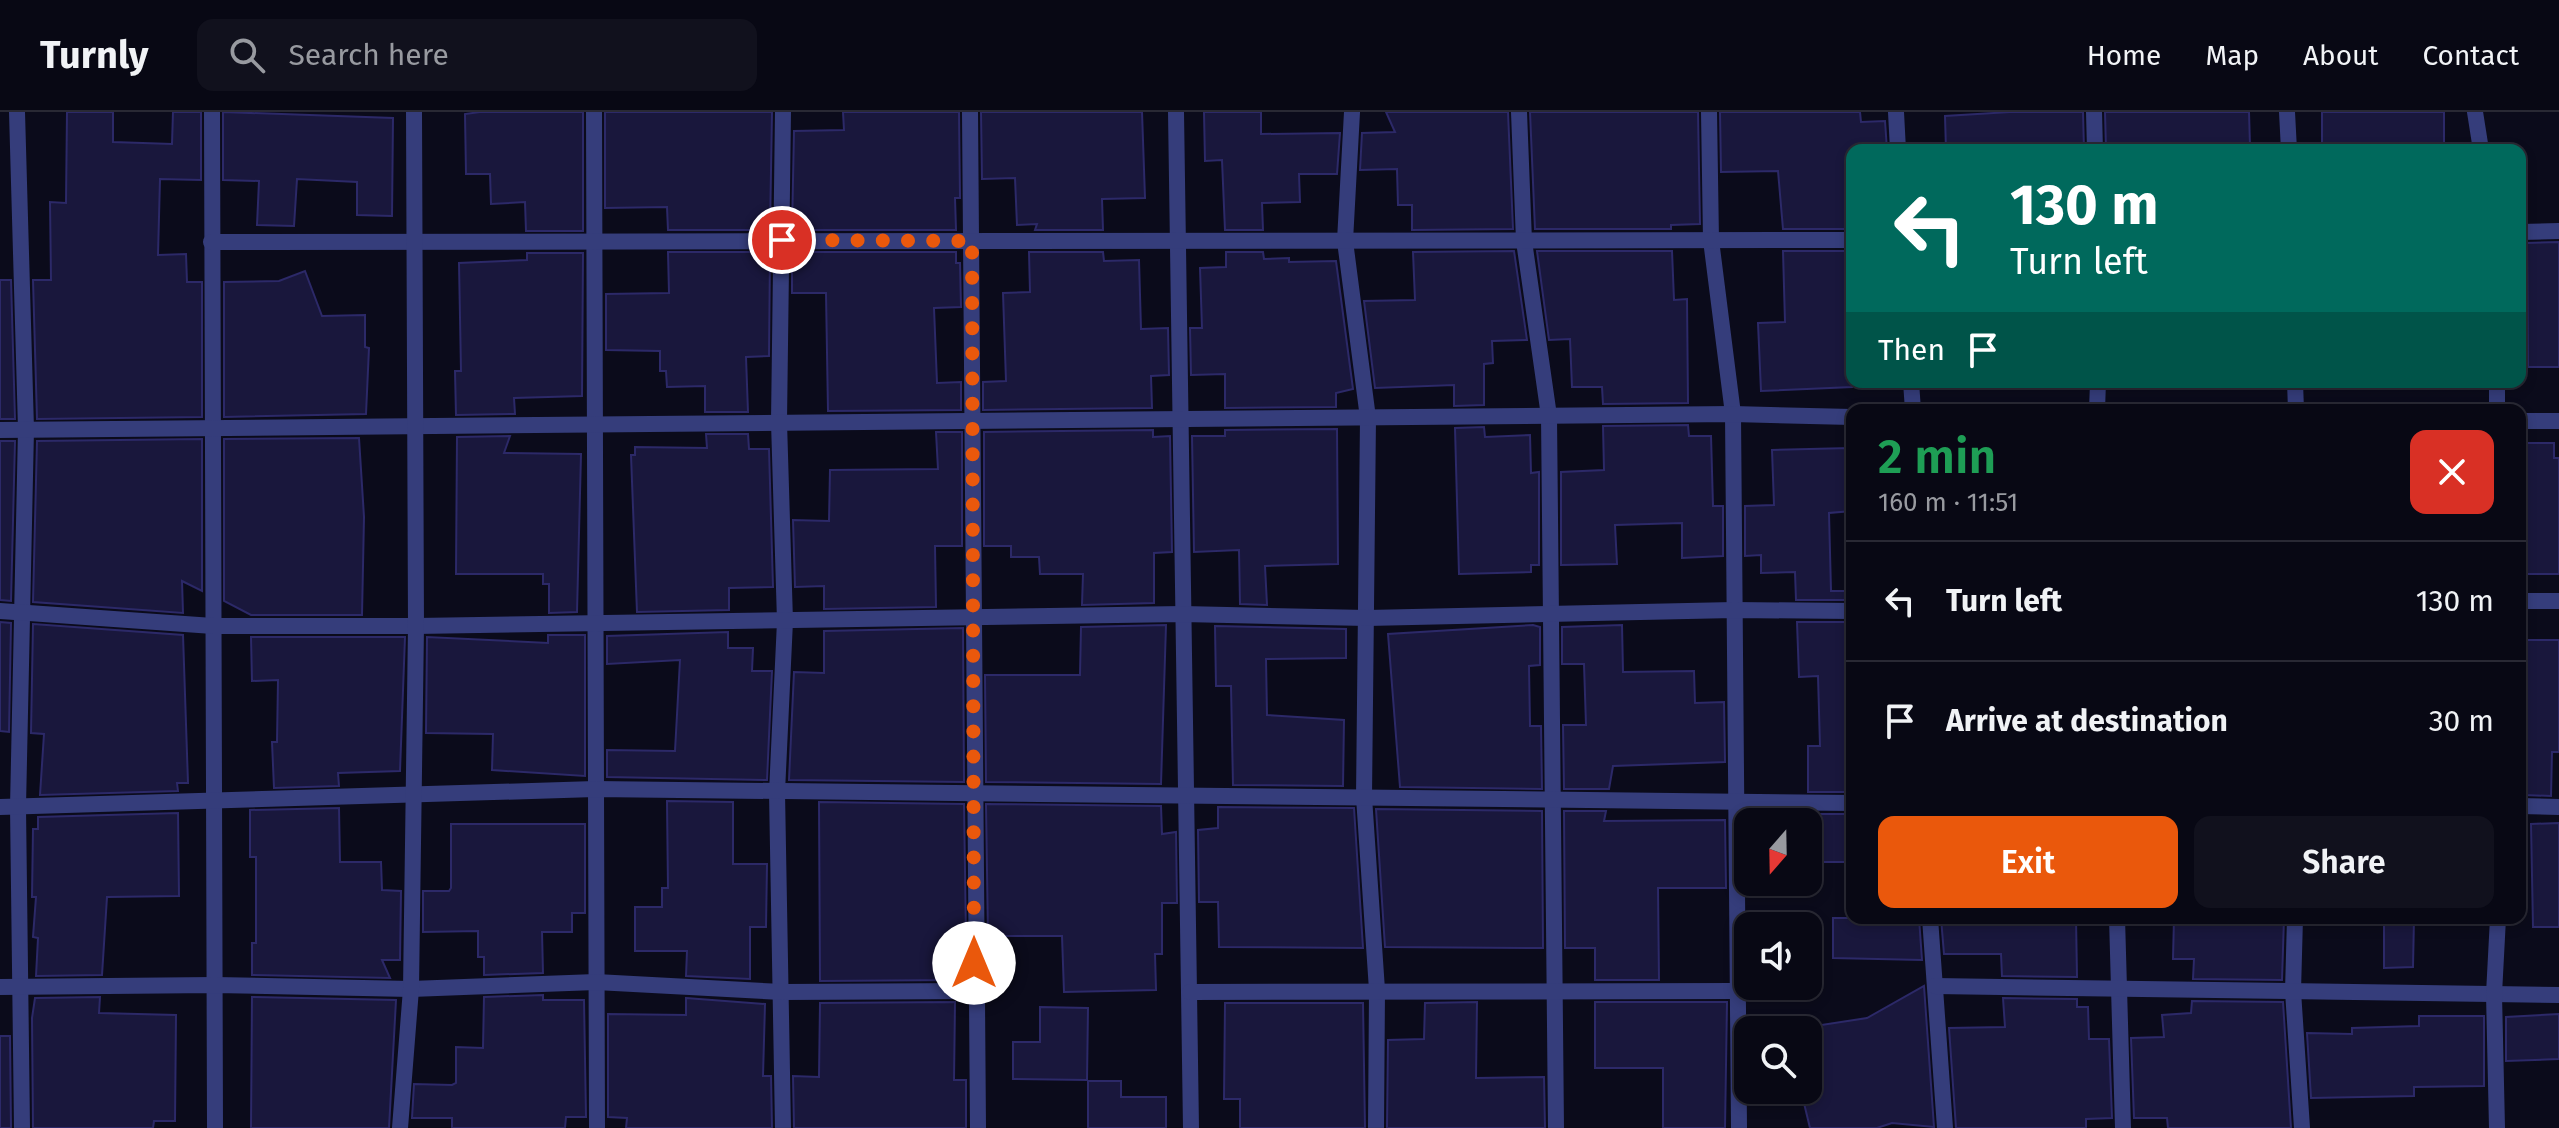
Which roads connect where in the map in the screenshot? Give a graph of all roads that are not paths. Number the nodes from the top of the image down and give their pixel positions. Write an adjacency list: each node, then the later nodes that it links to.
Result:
1 (17, 112): 43 (street)
2 (212, 112): 28 (street)
3 (414, 112): 29 (street)
4 (594, 112): 30 (street)
5 (783, 112): 21 (street)
6 (970, 112): 24 (street)
7 (1176, 112): 25 (street)
8 (1352, 112): 26 (street)
9 (1519, 112): 27 (street)
10 (1709, 112): 22 (street)
11 (1896, 112): 15 (street)
12 (2094, 112): 16 (street)
13 (2287, 112): 17 (street)
14 (2475, 112): 18 (street)
15 (1898, 144)
16 (2095, 144)
17 (2289, 144)
18 (2480, 144)
19 (2559, 231): 20 (street)
20 (2526, 232)
21 (782, 240): 24 (street); 30 (street); 38 (street)
22 (1711, 240): 23 (street); 27 (street); 31 (street)
23 (1846, 240)
24 (972, 241): 25 (street); 39 (street)
25 (1178, 241): 26 (street); 34 (street)
26 (1345, 241): 27 (street); 35 (street)
27 (1524, 241): 32 (street)
28 (211, 242): 29 (street); 42 (street)
29 (415, 242): 30 (street); 41 (street)
30 (594, 242): 40 (street)
31 (1733, 414): 32 (street); 33 (street); 47 (street)
32 (1549, 416): 35 (street); 51 (street)
33 (1846, 417)
34 (1180, 418): 35 (street); 39 (street); 52 (street)
35 (1368, 418): 53 (street)
36 (2526, 421): 37 (street)
37 (2559, 421)
38 (779, 422): 39 (street); 40 (street); 55 (street)
39 (972, 422): 54 (street)
40 (595, 425): 41 (street); 56 (street)
41 (415, 426): 42 (street); 58 (street)
42 (212, 427): 43 (street); 57 (street)
43 (26, 429): 44 (street); 50 (street)
44 (0, 430)
45 (2526, 601): 46 (street)
46 (2559, 601)
47 (1734, 610): 49 (street); 51 (street); 67 (street)
48 (0, 611): 50 (street)
49 (1846, 611)
50 (25, 612): 57 (street); 71 (street)
51 (1551, 613): 53 (street); 66 (street)
52 (1183, 614): 53 (street); 54 (street); 63 (street)
53 (1367, 618): 64 (street)
54 (975, 619): 55 (street); 61 (street)
55 (785, 621): 56 (street); 60 (street)
56 (595, 624): 58 (street); 59 (street)
57 (213, 626): 58 (street); 65 (street)
58 (416, 626): 62 (street)
59 (595, 789): 60 (street); 62 (street); 78 (street)
60 (777, 792): 61 (street); 90 (street)
61 (975, 793): 63 (street); 87 (street)
62 (413, 796): 65 (street); 83 (street)
63 (1187, 796): 64 (street); 91 (street)
64 (1364, 797): 66 (street); 85 (street)
65 (213, 800): 71 (street); 79 (street)
66 (1552, 800): 67 (street); 86 (street)
67 (1735, 802): 68 (street); 73 (street)
68 (1846, 803)
69 (2526, 806): 72 (street)
70 (0, 807): 71 (street)
71 (18, 807): 80 (street)
72 (2559, 807)
73 (1736, 912)
74 (1930, 924): 81 (street)
75 (2117, 924): 84 (street)
76 (2295, 924): 89 (street)
77 (2498, 924): 92 (street)
78 (596, 982): 83 (street); 90 (street); 98 (street)
79 (215, 985): 80 (street); 83 (street); 96 (street)
80 (22, 986): 82 (street); 95 (street)
81 (1935, 986): 84 (street); 105 (street)
82 (0, 987)
83 (411, 989): 97 (street)
84 (2120, 989): 89 (street); 106 (street)
85 (1377, 990): 86 (street); 91 (street); 102 (street)
86 (1553, 990): 88 (street); 103 (street)
87 (974, 991): 90 (street); 100 (street)
88 (1734, 991)
89 (2293, 991): 92 (street); 107 (street)
90 (782, 992): 99 (street)
91 (1190, 992): 101 (street)
92 (2494, 994): 93 (street); 108 (street)
93 (2559, 995)
94 (1737, 1000): 104 (street)
95 (22, 1128)
96 (215, 1128)
97 (400, 1128)
98 (597, 1128)
99 (783, 1128)
100 (978, 1128)
101 (1191, 1128)
102 (1376, 1128)
103 (1556, 1128)
104 (1739, 1128)
105 (1945, 1128)
106 (2123, 1128)
107 (2302, 1128)
108 (2497, 1128)

